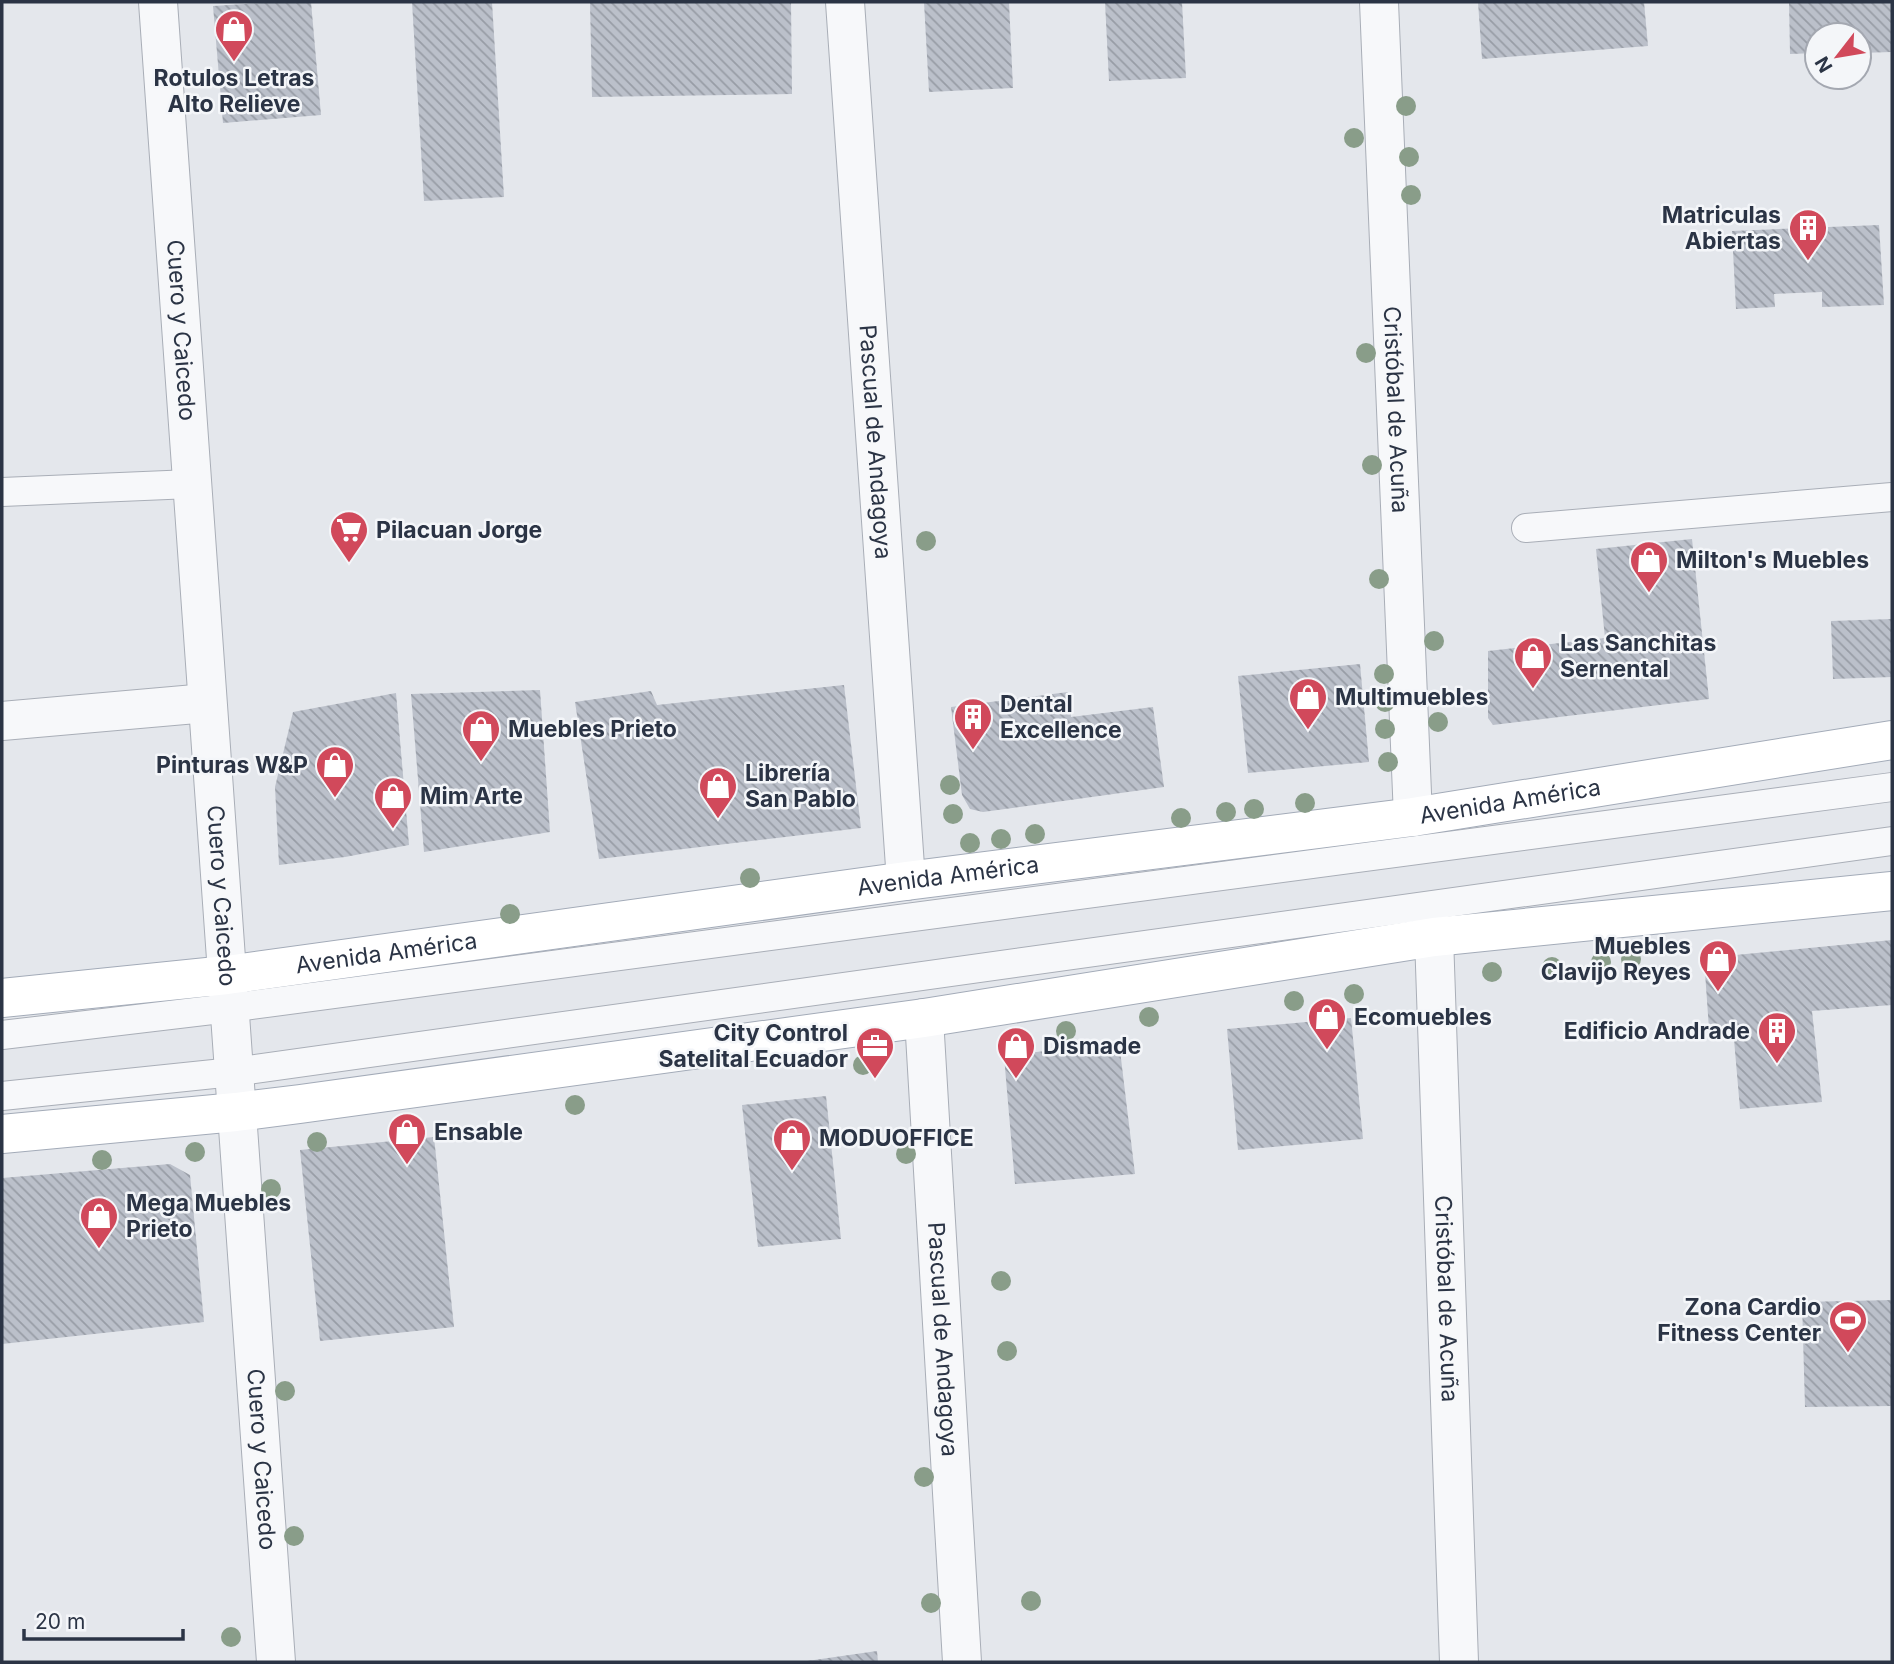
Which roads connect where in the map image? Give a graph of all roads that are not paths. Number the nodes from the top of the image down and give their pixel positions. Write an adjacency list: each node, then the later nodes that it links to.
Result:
1 (158, 2): 4 (street, Cuero y Caicedo)
2 (845, 2): 14 (street, Pascual de Andagoya)
3 (1379, 2): 12 (street, Cristóbal de Acuña)
4 (191, 484): 5 (lane); 8 (street, Cuero y Caicedo)
5 (2, 492)
6 (1892, 497): 7 (lane)
7 (1526, 528)
8 (207, 703): 9 (street); 17 (street, Cuero y Caicedo)
9 (2, 721)
10 (1892, 740): 12 (main road, Avenida América)
11 (1892, 787): 17 (lane)
12 (1413, 817): 14 (main road, Avenida América)
13 (1892, 841): 21 (lane)
14 (906, 881): 17 (main road, Avenida América)
15 (1892, 891): 16 (main road)
16 (1434, 937): 19 (main road); 27 (street, Cristóbal de Acuña)
17 (228, 991): 18 (main road, Avenida América); 20 (lane); 21 (street, Cuero y Caicedo)
18 (2, 998)
19 (924, 1017): 23 (main road); 26 (street, Pascual de Andagoya)
20 (2, 1035)
21 (233, 1072): 22 (lane); 23 (street, Cuero y Caicedo)
22 (2, 1096)
23 (236, 1112): 24 (main road); 25 (street, Cuero y Caicedo)
24 (2, 1134)
25 (276, 1662)
26 (962, 1662)
27 (1459, 1662)

